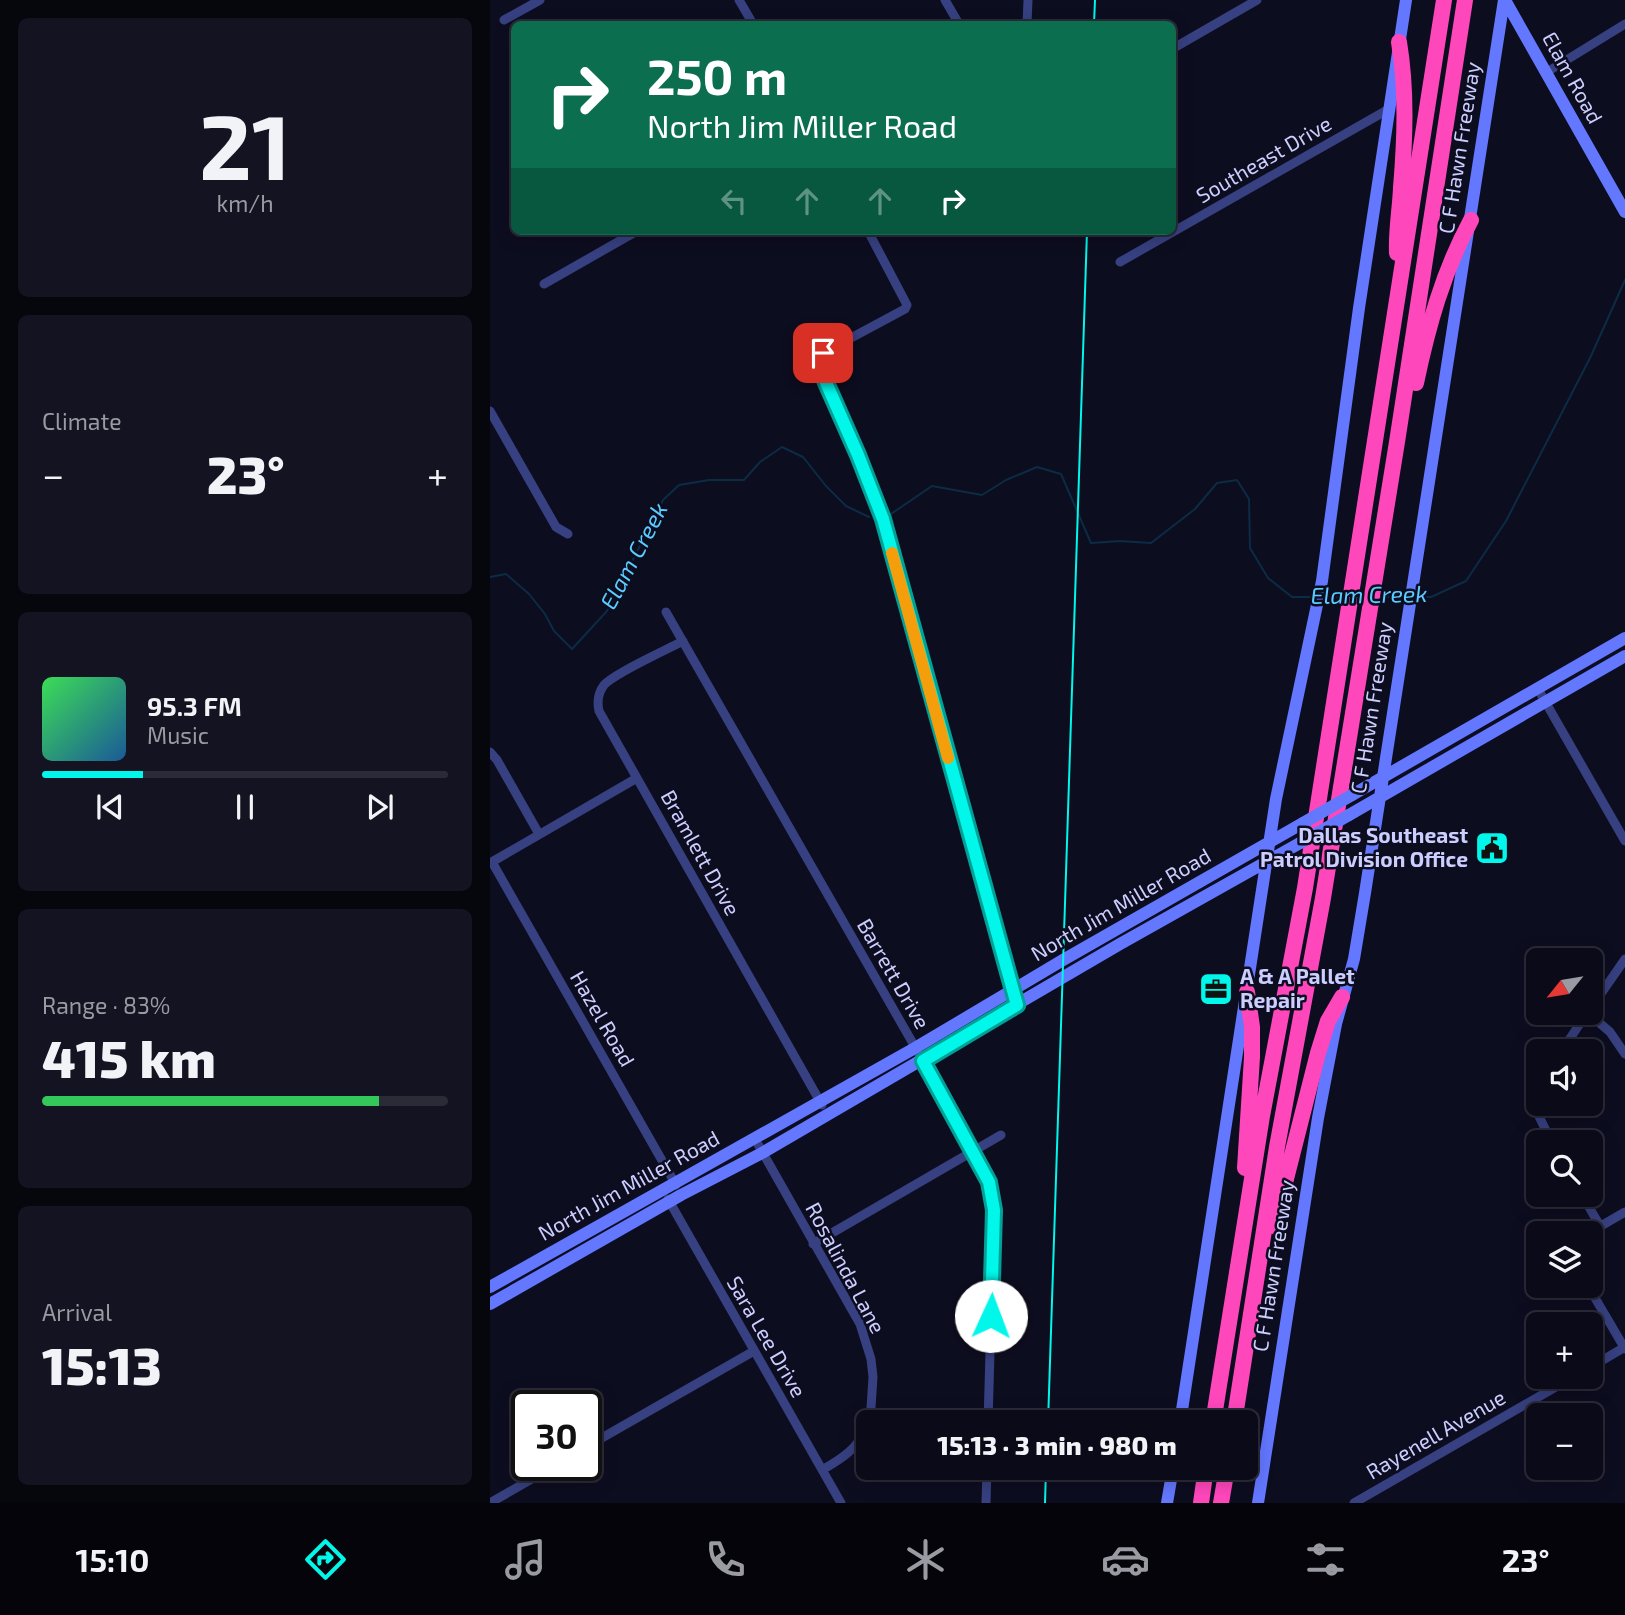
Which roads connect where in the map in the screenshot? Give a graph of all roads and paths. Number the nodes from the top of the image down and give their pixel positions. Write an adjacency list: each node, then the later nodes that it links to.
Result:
1 (540, 0): 10 (street)
2 (739, 0): 11 (street)
3 (945, 0): 12 (street)
4 (1028, 0): 13 (street)
5 (1257, 0): 16 (street)
6 (1406, 0): 15 (main road)
7 (1444, 0): 27 (highway, C F Hawn Freeway)
8 (1465, 0): 29 (highway, C F Hawn Freeway)
9 (1504, 0): 17 (main road, Elam Road); 20 (main road, C F Hawn Freeway)
10 (505, 20)
11 (751, 21)
12 (957, 21)
13 (1027, 21)
14 (1625, 24): 17 (street)
15 (1399, 42): 18 (main road); 27 (highway)
16 (1176, 46)
17 (1547, 72): 19 (main road, Elam Road)
18 (1389, 109): 21 (street, Southeast Drive); 47 (main road)
19 (1625, 212)
20 (1471, 220): 29 (highway); 43 (main road, C F Hawn Freeway)
21 (1176, 230)
22 (630, 235): 26 (street)
23 (870, 235): 53 (street)
24 (1167, 235): 25 (street, Southeast Drive)
25 (1120, 262)
26 (544, 284)
27 (1399, 286): 72 (highway, C F Hawn Freeway)
28 (490, 411): 30 (street)
29 (1397, 442): 76 (highway, C F Hawn Freeway)
30 (568, 534)
31 (666, 612): 33 (street, Barrett Drive)
32 (1625, 638): 35 (main road, North Jim Miller Road)
33 (683, 641): 42 (street, Bramlett Drive); 59 (street, Barrett Drive)
34 (1625, 656): 36 (main road, North Jim Miller Road)
35 (1538, 689): 36 (street); 37 (main road, North Jim Miller Road)
36 (1546, 702): 38 (main road, North Jim Miller Road); 46 (street)
37 (1479, 723): 38 (main road); 40 (main road, North Jim Miller Road)
38 (1486, 736): 41 (main road, North Jim Miller Road)
39 (490, 752): 45 (street)
40 (1427, 753): 41 (main road); 43 (main road, North Jim Miller Road)
41 (1436, 766): 44 (main road, North Jim Miller Road)
42 (638, 778): 45 (street); 62 (street, Bramlett Drive)
43 (1383, 778): 44 (main road, C F Hawn Freeway); 47 (main road, North Jim Miller Road, bridge)
44 (1379, 798): 49 (main road, North Jim Miller Road, bridge); 56 (main road, C F Hawn Freeway)
45 (539, 834): 48 (street)
46 (1625, 841)
47 (1270, 842): 49 (main road); 53 (main road, North Jim Miller Road)
48 (491, 862): 68 (street, Hazel Road)
49 (1268, 862): 50 (main road, North Jim Miller Road); 51 (main road)
50 (1224, 885): 51 (main road); 57 (main road, North Jim Miller Road)
51 (1262, 897): 55 (main road)
52 (1625, 959): 54 (street)
53 (1013, 991): 57 (street); 59 (main road, North Jim Miller Road)
54 (1603, 991)
55 (1247, 992): 72 (highway); 86 (main road)
56 (1342, 997): 76 (highway); 103 (main road, C F Hawn Freeway)
57 (1017, 1005): 61 (main road, North Jim Miller Road)
58 (1603, 1026): 60 (street)
59 (915, 1048): 61 (street, Barrett Drive); 62 (main road, North Jim Miller Road)
60 (1625, 1054)
61 (923, 1061): 63 (main road, North Jim Miller Road); 66 (street, Barrett Drive)
62 (820, 1102): 63 (street, Bramlett Drive); 65 (main road, North Jim Miller Road)
63 (828, 1116): 67 (main road, North Jim Miller Road)
64 (1001, 1135): 66 (street)
65 (755, 1139): 67 (street, Rosalinda Lane); 68 (main road, North Jim Miller Road)
66 (972, 1151): 75 (street); 85 (street, Barrett Drive)
67 (762, 1153): 70 (main road, North Jim Miller Road); 75 (street, Rosalinda Lane)
68 (674, 1182): 69 (main road, North Jim Miller Road); 70 (street, Hazel Road)
69 (662, 1189): 71 (street, Sara Lee Drive); 77 (main road, North Jim Miller Road)
70 (681, 1195): 71 (main road, North Jim Miller Road)
71 (669, 1202): 79 (main road, North Jim Miller Road); 81 (street, Sara Lee Drive)
72 (1247, 1208): 87 (highway, C F Hawn Freeway)
73 (1625, 1212): 74 (street)
74 (1603, 1224)
75 (813, 1244): 84 (street, Rosalinda Lane)
76 (1259, 1260): 88 (highway, C F Hawn Freeway)
77 (490, 1287)
78 (1595, 1298): 80 (street)
79 (490, 1304)
80 (1625, 1348): 82 (street)
81 (754, 1351): 89 (street); 91 (street, Sara Lee Drive)
82 (1603, 1360)
83 (1552, 1389): 104 (street, Rayenell Avenue)
84 (870, 1410)
85 (988, 1410)
86 (1182, 1410)
87 (1215, 1410)
88 (1236, 1410)
89 (602, 1438)
90 (856, 1448): 91 (street, Rosalinda Lane)
91 (822, 1470): 99 (street, Sara Lee Drive)
92 (987, 1480): 100 (street)
93 (1171, 1480): 101 (main road)
94 (1204, 1480): 97 (highway)
95 (1225, 1480): 102 (highway)
96 (528, 1481): 98 (street)
97 (1201, 1500)
98 (490, 1503)
99 (841, 1503)
100 (986, 1503)
101 (1167, 1503)
102 (1221, 1503)
103 (1258, 1503)
104 (1354, 1503)

